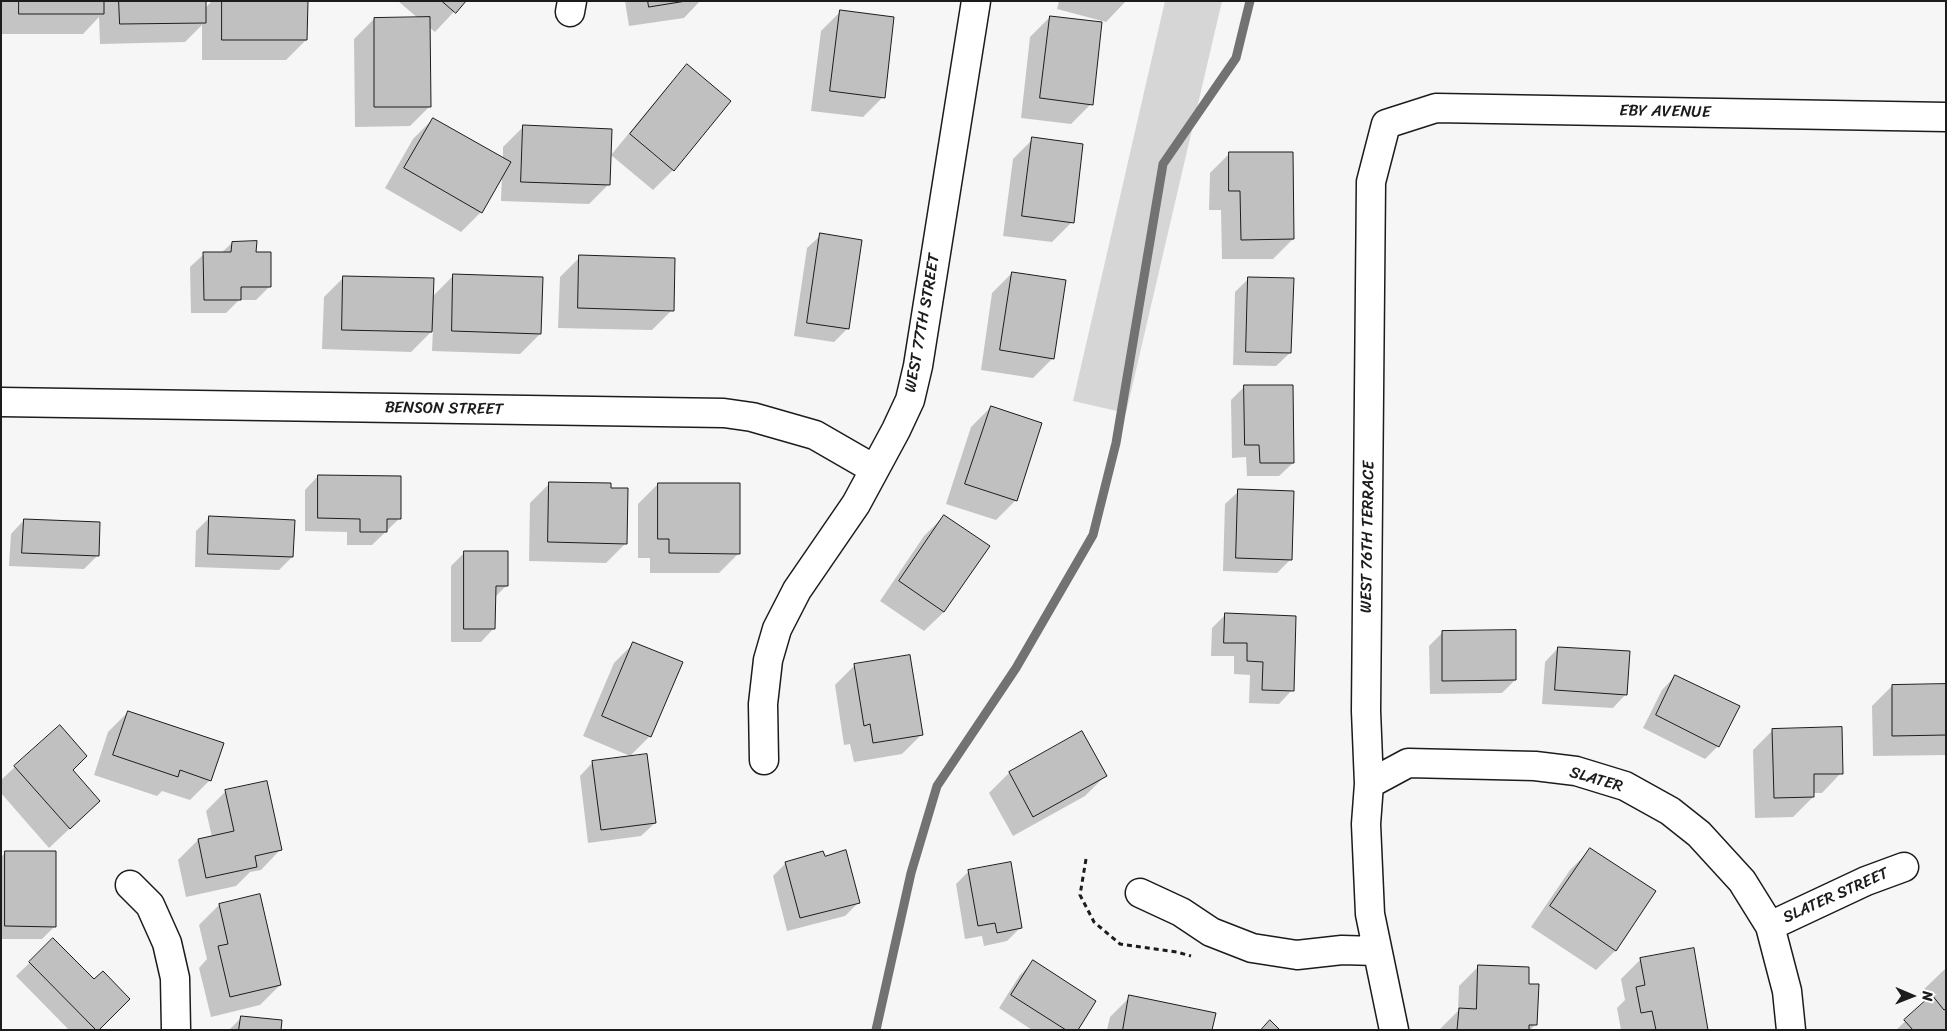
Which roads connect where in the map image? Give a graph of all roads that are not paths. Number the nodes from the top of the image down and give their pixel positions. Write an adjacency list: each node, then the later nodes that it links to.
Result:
1 (976, 1): 5 (street, WEST 77TH STREET)
2 (1946, 117): 3 (street, EBY AVENUE)
3 (1386, 124): 7 (street, WEST 76TH TERRACE)
4 (1, 402): 5 (street, BENSON STREET)
5 (874, 469): 6 (street, WEST 77TH STREET)
6 (764, 760)
7 (1369, 784): 11 (street, SLATER); 12 (street, WEST 76TH TERRACE)
8 (1904, 867): 11 (street, SLATER STREET)
9 (130, 884): 13 (street)
10 (1140, 893): 12 (street)
11 (1770, 926): 15 (street, SLATER)
12 (1376, 951): 14 (street, WEST 76TH TERRACE)
13 (176, 1030)
14 (1394, 1030)
15 (1790, 1030)

